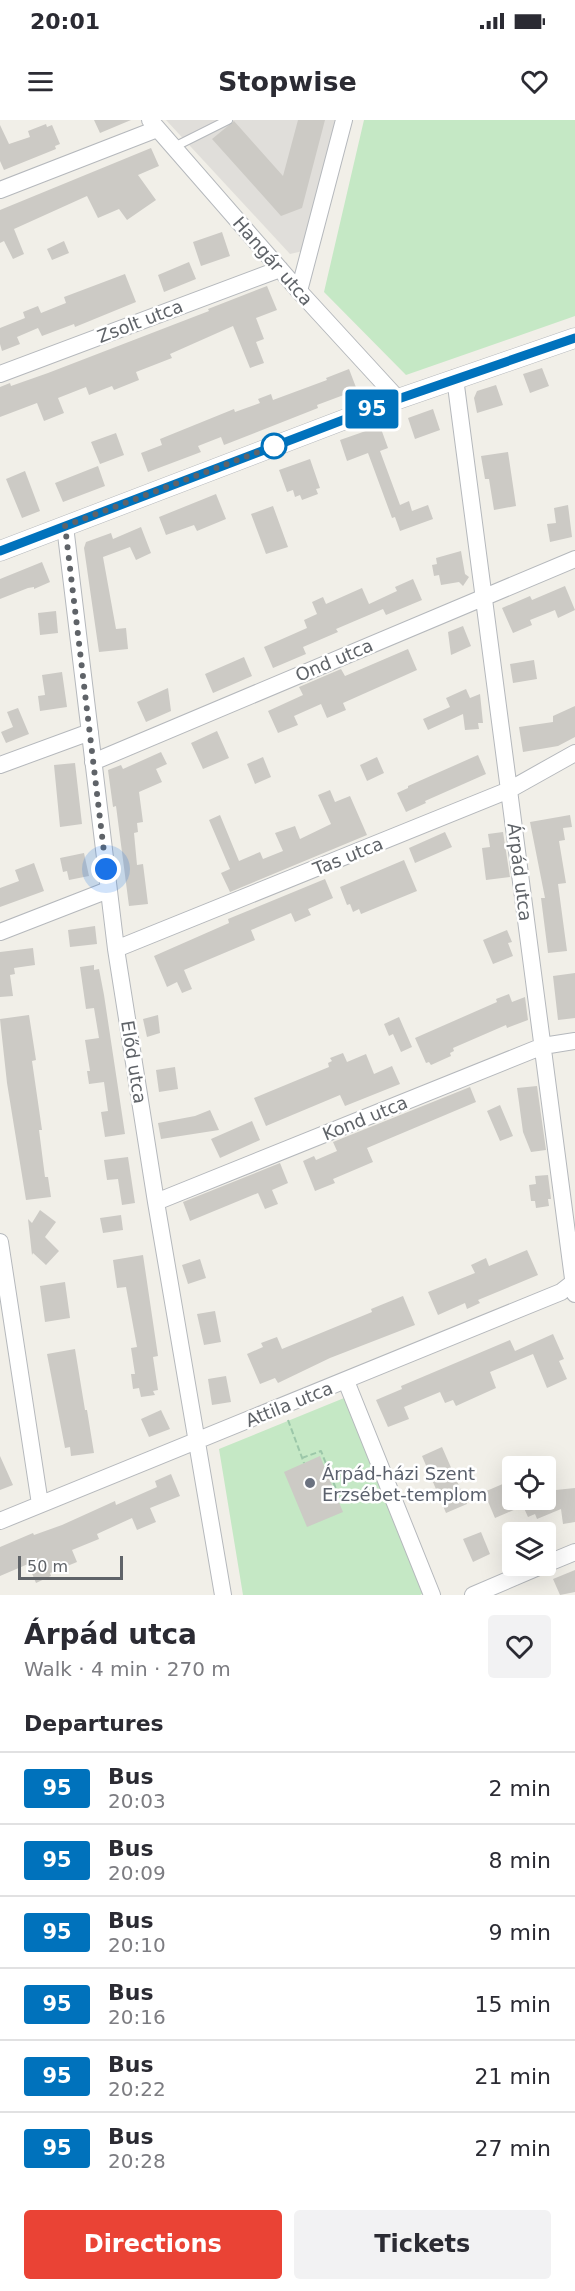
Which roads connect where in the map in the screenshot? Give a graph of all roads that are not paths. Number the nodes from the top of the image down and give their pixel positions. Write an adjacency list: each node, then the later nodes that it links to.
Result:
1 (228, 120): 4 (lane)
2 (344, 120): 7 (street)
3 (153, 124): 4 (street, Hangár utca); 5 (street)
4 (174, 147): 6 (street, Hangár utca)
5 (0, 190)
6 (280, 269): 7 (street, Hangár utca); 9 (street, Zsolt utca)
7 (299, 291): 11 (street, Hangár utca)
8 (575, 338): 10 (street)
9 (0, 374)
10 (456, 378): 11 (street); 15 (street, Árpád utca)
11 (398, 399): 12 (street)
12 (65, 526): 13 (street); 16 (street, Előd utca)
13 (0, 551)
14 (575, 560): 15 (street, Ond utca)
15 (484, 597): 18 (street, Ond utca); 20 (street, Árpád utca)
16 (90, 732): 18 (street, Előd utca); 19 (street)
17 (575, 753): 20 (street, Tas utca)
18 (93, 762): 21 (street, Előd utca)
19 (0, 765)
20 (509, 790): 23 (street, Tas utca); 25 (street, Árpád utca)
21 (108, 890): 22 (street); 23 (street, Előd utca)
22 (0, 932)
23 (116, 950): 26 (street, Előd utca)
24 (575, 1041): 25 (street, Kond utca)
25 (543, 1046): 26 (street, Kond utca); 28 (street, Árpád utca)
26 (156, 1202): 30 (street, Előd utca)
27 (0, 1242): 31 (street)
28 (574, 1286): 29 (street, Attila utca)
29 (346, 1381): 30 (street, Attila utca); 37 (street)
30 (197, 1442): 31 (street, Attila utca); 36 (street, Előd utca)
31 (40, 1504): 32 (street, Attila utca)
32 (0, 1521)
33 (575, 1552): 34 (street)
34 (556, 1560)
35 (518, 1576): 38 (street)
36 (223, 1595)
37 (432, 1595)
38 (473, 1595)

